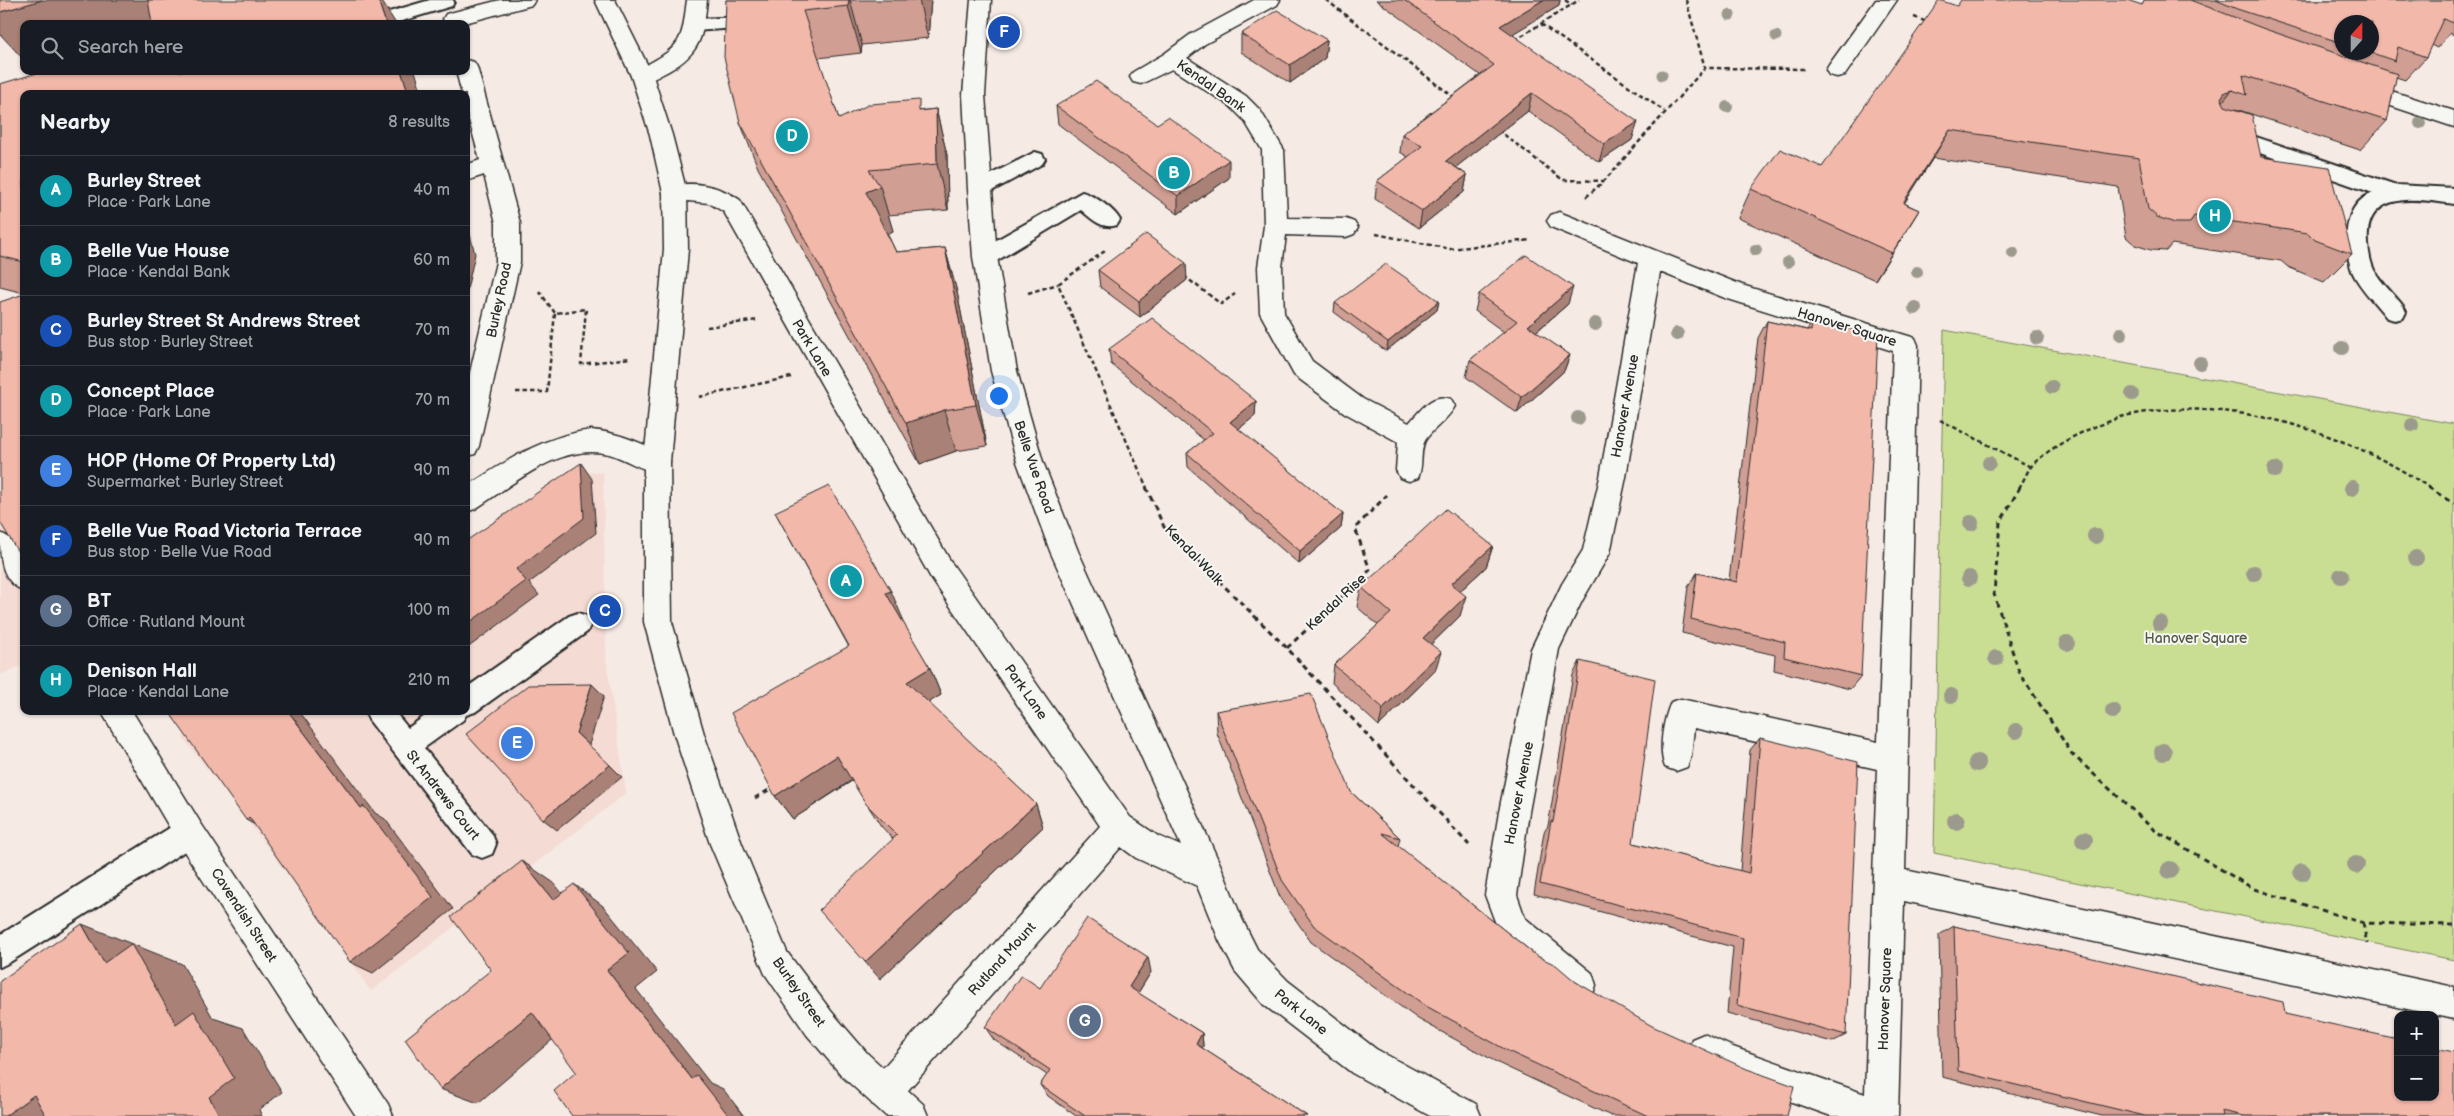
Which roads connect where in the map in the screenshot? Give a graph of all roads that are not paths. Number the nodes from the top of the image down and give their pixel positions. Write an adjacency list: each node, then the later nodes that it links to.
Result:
1 (525, 0): 7 (street)
2 (605, 0): 14 (street)
3 (697, 0): 10 (street)
4 (981, 0): 22 (street, Belle Vue Road)
5 (1270, 0): 11 (street, Kendal Bank)
6 (1885, 3): 12 (street)
7 (449, 11): 8 (lane)
8 (394, 20)
9 (745, 23): 10 (lane)
10 (694, 25): 14 (street)
11 (1172, 59): 15 (street, Kendal Bank); 28 (street, Kendal Bank)
12 (1837, 70)
13 (468, 75): 20 (street, Burley Road)
14 (642, 76): 23 (street)
15 (1141, 77)
16 (2340, 82): 17 (street)
17 (2454, 119)
18 (2210, 128): 24 (lane)
19 (1035, 159): 22 (lane)
20 (493, 164): 21 (street); 34 (street, Burley Road)
21 (470, 172)
22 (979, 189): 30 (street, Belle Vue Road)
23 (674, 193): 36 (street, Burley Street); 49 (street, Park Lane)
24 (2395, 193): 25 (lane); 32 (lane)
25 (2454, 196)
26 (1109, 220): 30 (lane)
27 (1559, 221): 31 (street)
28 (1276, 226): 29 (street); 35 (street, Kendal Bank)
29 (1346, 228)
30 (985, 257): 52 (street, Belle Vue Road)
31 (1650, 260): 48 (street, Hanover Square); 55 (street, Hanover Avenue)
32 (2395, 312)
33 (1442, 406): 35 (street)
34 (470, 429)
35 (1412, 437): 37 (street)
36 (657, 462): 38 (street); 58 (street, Burley Street)
37 (1409, 470)
38 (470, 499)
39 (0, 545): 40 (street)
40 (20, 573)
41 (578, 624): 42 (lane)
42 (470, 700)
43 (127, 715): 50 (street, Cavendish Street)
44 (381, 715): 46 (lane, St Andrews Court)
45 (448, 715): 46 (lane, St Andrews Court)
46 (405, 746): 51 (lane, St Andrews Court)
47 (1676, 757): 48 (street)
48 (1892, 759): 53 (street, Hanover Square)
49 (1120, 827): 52 (street, Park Lane); 58 (street, Rutland Mount)
50 (189, 832): 54 (lane); 59 (street, Cavendish Street)
51 (482, 844)
52 (1209, 875): 61 (street, Park Lane)
53 (1888, 882): 56 (street); 62 (street, Hanover Square)
54 (2, 944)
55 (1600, 997)
56 (2454, 1003)
57 (1684, 1041): 62 (street)
58 (884, 1092): 60 (street, Burley Street)
59 (376, 1116)
60 (911, 1116)
61 (1464, 1116)
62 (1880, 1116)

